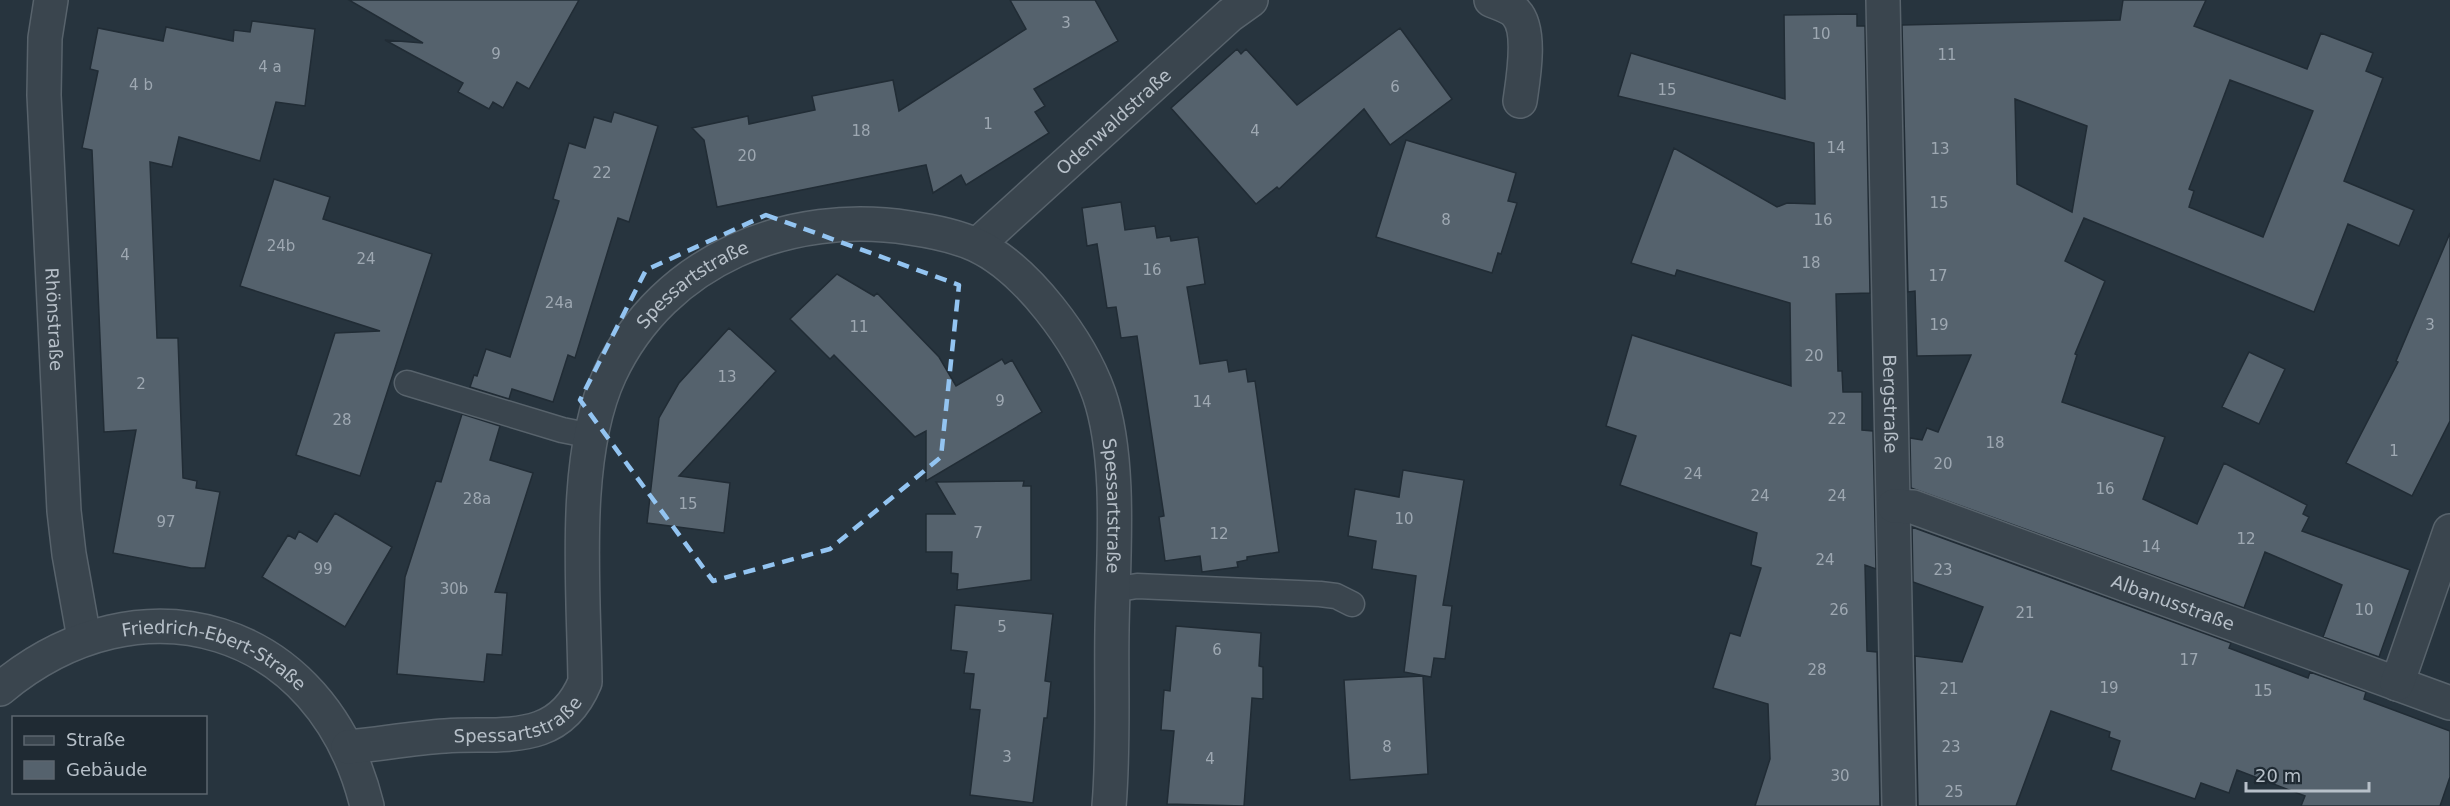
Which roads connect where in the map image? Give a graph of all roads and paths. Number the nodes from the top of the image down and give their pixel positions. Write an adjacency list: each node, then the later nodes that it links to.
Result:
1 (51, 0): 13 (street, Rhönstraße)
2 (1251, 0): 6 (street, Odenwaldstraße)
3 (1491, 0): 5 (street)
4 (1883, 0): 9 (street, Bergstraße)
5 (1520, 101)
6 (977, 245): 8 (street, Spessartstraße); 11 (street, Spessartstraße)
7 (406, 382): 8 (lane)
8 (592, 436): 17 (street, Spessartstraße)
9 (1894, 506): 14 (street, Albanusstraße); 20 (street, Bergstraße)
10 (2450, 531): 14 (street)
11 (1113, 590): 12 (lane, Spessartstraße); 19 (street, Spessartstraße)
12 (1352, 604)
13 (84, 638): 15 (street, Friedrich-Ebert-Straße); 17 (street, Friedrich-Ebert-Straße)
14 (2397, 684): 16 (street, Albanusstraße)
15 (0, 689)
16 (2450, 702)
17 (348, 747): 18 (street, Friedrich-Ebert-Straße)
18 (367, 806)
19 (1109, 806)
20 (1899, 806)

